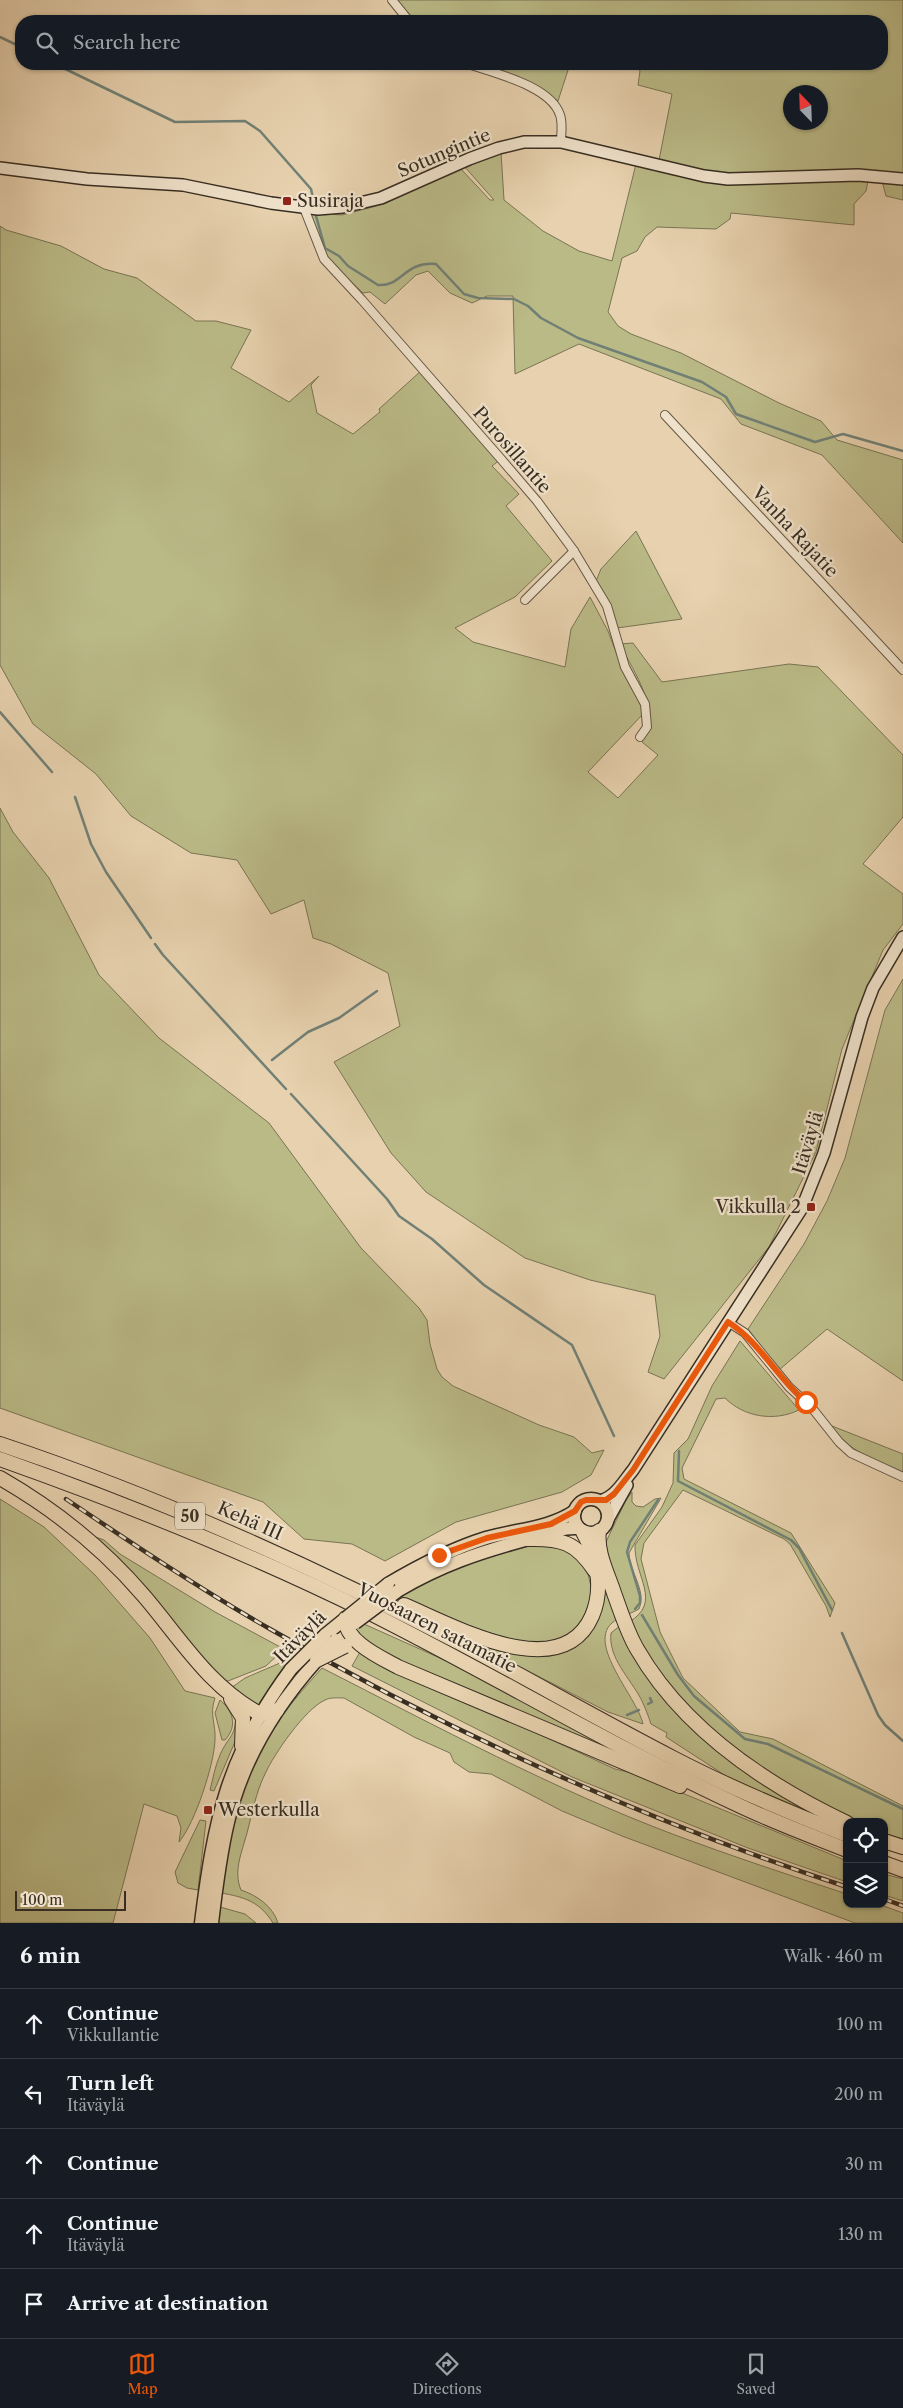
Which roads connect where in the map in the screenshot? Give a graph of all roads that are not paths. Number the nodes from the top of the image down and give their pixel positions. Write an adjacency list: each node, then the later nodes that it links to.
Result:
1 (392, 0): 2 (street)
2 (404, 15)
3 (484, 70): 4 (street)
4 (561, 142): 6 (street, Sotungintie); 7 (street, Sotungintie)
5 (0, 168): 7 (street, Sotungintie)
6 (903, 179)
7 (304, 208): 9 (street, Purosillantie)
8 (665, 415): 11 (street, Vanha Rajatie)
9 (574, 551): 10 (street); 12 (street, Purosillantie)
10 (525, 600)
11 (903, 670)
12 (640, 737)
13 (903, 937): 14 (street, Itäväylä)
14 (728, 1322): 17 (street, Itäväylä); 18 (street)
15 (0, 1444): 27 (highway, Kehä III / 50)
16 (0, 1459): 37 (highway, Vuosaaren satamatie)
17 (633, 1470): 20 (street, Itäväylä); 22 (street, Itäväylä)
18 (903, 1476)
19 (0, 1478): 33 (highway)
20 (599, 1501): 21 (main road); 22 (main road)
21 (575, 1511): 23 (main road); 26 (main road, Itäväylä)
22 (603, 1526): 23 (main road); 38 (highway)
23 (581, 1530): 24 (main road, Itäväylä); 25 (highway)
24 (527, 1540): 25 (highway); 26 (main road, Itäväylä)
25 (597, 1574): 27 (highway)
26 (394, 1587): 28 (main road, Itäväylä, bridge)
27 (370, 1597): 39 (highway, Vuosaaren satamatie)
28 (350, 1624): 29 (main road, Itäväylä); 30 (highway)
29 (336, 1640): 30 (highway); 31 (highway, bridge); 32 (main road, Itäväylä, bridge)
30 (360, 1645): 37 (highway)
31 (317, 1660): 32 (main road, Itäväylä)
32 (296, 1673): 34 (main road, Itäväylä); 35 (main road, Itäväylä)
33 (226, 1692): 35 (highway); 36 (highway)
34 (277, 1710): 35 (highway); 48 (main road, Itäväylä)
35 (260, 1714): 36 (main road, Itäväylä)
36 (242, 1746): 47 (main road, Itäväylä)
37 (736, 1804): 42 (highway, Vuosaaren satamatie)
38 (843, 1821)
39 (843, 1833)
40 (888, 1841): 41 (highway)
41 (903, 1847)
42 (843, 1848)
43 (888, 1849): 44 (highway)
44 (903, 1854)
45 (888, 1864): 46 (highway)
46 (903, 1870)
47 (201, 1923)
48 (212, 1923)

